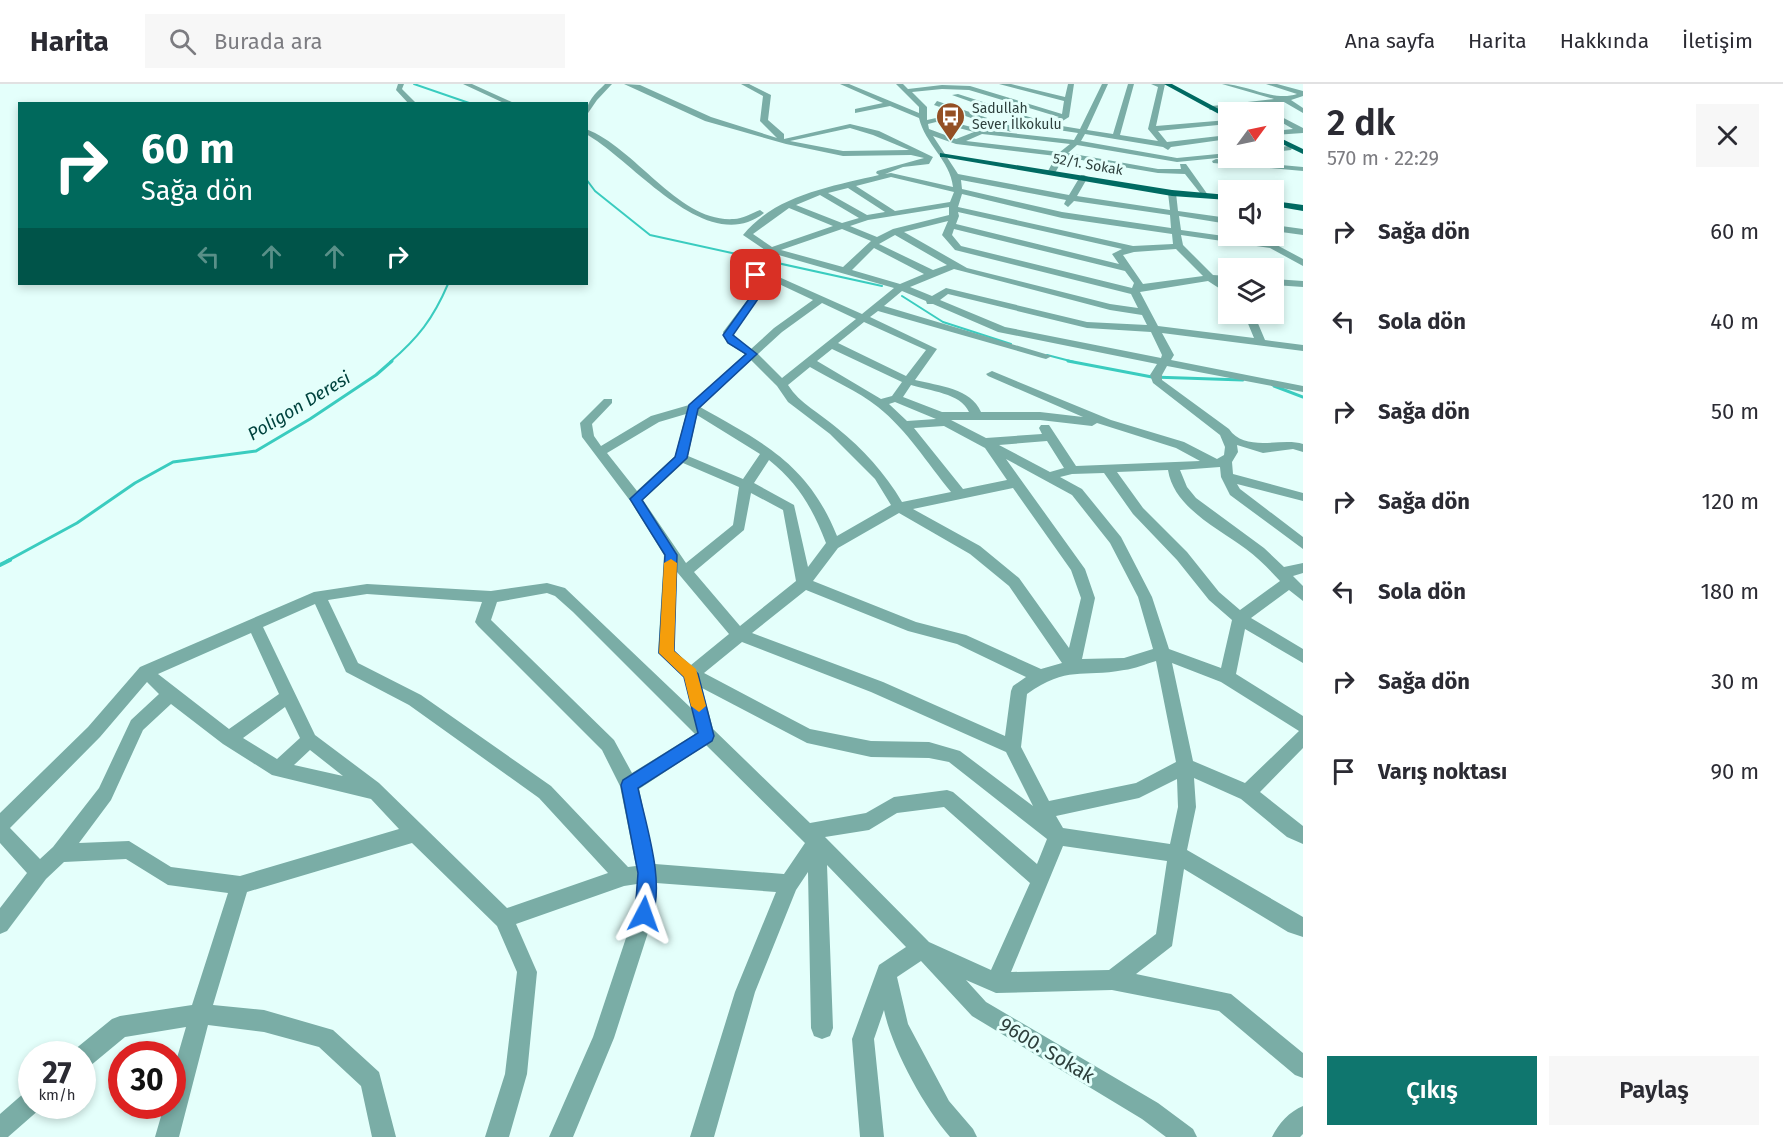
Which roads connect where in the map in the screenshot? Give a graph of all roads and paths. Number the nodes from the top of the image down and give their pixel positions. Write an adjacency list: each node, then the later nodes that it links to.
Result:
1 (401, 84): 29 (street)
2 (466, 84): 30 (street)
3 (609, 84): 39 (street)
4 (627, 84): 60 (street)
5 (744, 84): 60 (street)
6 (843, 84): 32 (street)
7 (864, 84): 32 (street)
8 (899, 84): 22 (street)
9 (1005, 84): 27 (street)
10 (1027, 84): 18 (street)
11 (1105, 84): 52 (street)
12 (1131, 84): 57 (street)
13 (1155, 84): 49 (street)
14 (1167, 84): 36 (main road)
15 (1174, 84): 36 (main road)
16 (1225, 84): 28 (street)
17 (1269, 84): 21 (street)
18 (1044, 85): 20 (street)
19 (973, 86): 22 (street); 24 (street); 26 (street)
20 (1070, 87): 27 (street)
21 (1293, 87): 23 (street)
22 (905, 91): 25 (street)
23 (1303, 94): 28 (street)
24 (956, 95): 33 (street); 34 (street)
25 (916, 100): 32 (street); 35 (street)
26 (1010, 100): 34 (street); 44 (street)
27 (1068, 100): 44 (street)
28 (1285, 100): 31 (street); 40 (street)
29 (412, 102)
30 (508, 102)
31 (1269, 102)
32 (892, 103): 41 (street); 48 (street)
33 (937, 103): 35 (street); 43 (street)
34 (985, 106): 43 (street); 50 (street)
35 (923, 107): 48 (street)
36 (1215, 107): 37 (street); 38 (main road)
37 (1218, 107)
38 (1218, 109)
39 (588, 110)
40 (1301, 110): 42 (street)
41 (858, 111)
42 (1284, 112)
43 (963, 113): 46 (street); 51 (street)
44 (1065, 117): 50 (street)
45 (1218, 117): 49 (street)
46 (936, 120): 48 (street); 55 (street)
47 (1284, 120): 53 (street)
48 (924, 123): 61 (street); 62 (street)
49 (1152, 125): 65 (street)
50 (1049, 126): 51 (street); 52 (street); 58 (street)
51 (1014, 130): 55 (street)
52 (1083, 130): 57 (street); 63 (street)
53 (1303, 131): 56 (street)
54 (591, 132): 70 (street)
55 (981, 132): 58 (street); 62 (street)
56 (1284, 135)
57 (1116, 136): 65 (street)
58 (1031, 138): 63 (street)
59 (1218, 138): 65 (street)
60 (781, 140): 70 (street); 70 (street)
61 (933, 141): 72 (street); 74 (street)
62 (956, 142): 74 (street)
63 (1075, 142): 69 (street); 74 (street)
64 (1284, 143): 71 (main road)
65 (1166, 144): 76 (street)
66 (1284, 145): 67 (main road)
67 (1288, 148): 68 (street); 71 (main road)
68 (1284, 149)
69 (1117, 150): 76 (street); 78 (street)
70 (926, 154)
71 (1303, 154)
72 (943, 155): 81 (main road, 52/1. Sokak); 83 (street)
73 (1218, 156): 75 (street)
74 (1057, 158): 78 (street); 81 (street)
75 (1192, 159): 76 (street); 79 (street)
76 (1177, 160): 82 (street)
77 (1303, 162): 79 (street)
78 (1106, 163): 82 (street); 85 (street)
79 (1287, 167): 80 (street)
80 (1303, 169)
81 (1052, 171): 84 (main road, 52/1. Sokak)
82 (1188, 172): 90 (street)
83 (955, 176): 88 (street); 92 (street)
84 (1084, 177): 85 (main road, 52/1. Sokak); 92 (street)
85 (1098, 180): 89 (main road, 52/1. Sokak)
86 (851, 186): 87 (street); 88 (street); 97 (street)
87 (820, 192): 93 (street); 100 (street)
88 (959, 192): 96 (street); 99 (street)
89 (1172, 193): 90 (main road, 52/1. Sokak); 98 (street)
90 (1204, 195): 91 (main road, 52/1. Sokak)
91 (1218, 197)
92 (1071, 198): 98 (street); 99 (street)
93 (788, 205): 102 (street); 113 (street)
94 (1284, 205): 95 (main road)
95 (1303, 208)
96 (955, 210): 97 (street); 103 (street); 105 (street); 106 (street)
97 (891, 212): 100 (street)
98 (1173, 213): 101 (street); 108 (street)
99 (1062, 215): 106 (street); 108 (street)
100 (866, 218): 102 (street)
101 (1218, 220)
102 (842, 226): 109 (street); 113 (street)
103 (951, 226): 111 (street); 118 (street)
104 (1284, 229): 107 (street)
105 (896, 231): 109 (street); 117 (street)
106 (1051, 231): 111 (street); 112 (street)
107 (1303, 232)
108 (1177, 233): 110 (street); 115 (street)
109 (875, 242): 120 (street); 121 (street)
110 (1178, 246): 112 (street); 122 (street)
111 (1044, 249): 118 (street); 119 (street)
112 (1133, 249): 119 (street)
113 (771, 250): 120 (street)
114 (1303, 253): 115 (street)
115 (1292, 255): 116 (street)
116 (1303, 263)
117 (952, 266): 121 (street); 132 (street)
118 (1036, 267): 128 (street); 132 (street)
119 (1130, 268): 128 (street)
120 (846, 270): 127 (street)
121 (930, 273): 127 (street)
122 (1210, 278): 123 (street); 125 (street); 128 (street)
123 (1218, 278)
124 (1284, 283): 126 (street)
125 (1218, 284)
126 (1303, 284)
127 (901, 287): 130 (street); 131 (street)
128 (1137, 290): 133 (street)
129 (821, 298): 134 (street); 140 (street); 140 (street)
130 (931, 302): 132 (street); 132 (street)
131 (875, 307): 134 (street); 141 (street)
132 (1010, 307): 133 (street); 136 (street); 143 (street)
133 (1144, 312): 136 (street)
134 (861, 318): 138 (street); 145 (street)
135 (1253, 324): 137 (street)
136 (1153, 329): 137 (street); 143 (street)
137 (1260, 341): 139 (street)
138 (831, 344): 142 (street); 145 (street)
139 (1303, 348)
140 (752, 354): 146 (street); 151 (street)
141 (1046, 356)
142 (808, 361): 146 (street); 150 (street)
143 (1165, 363): 147 (street); 158 (street)
144 (993, 374): 155 (street)
145 (908, 381): 148 (street); 152 (street)
146 (782, 384): 174 (street)
147 (1303, 389)
148 (896, 398): 150 (street); 154 (street)
149 (608, 401): 161 (street)
150 (880, 404): 156 (street)
151 (693, 408): 161 (street); 162 (street); 163 (street)
152 (976, 415): 153 (street); 154 (street)
153 (1040, 416): 155 (street); 157 (street)
154 (943, 419): 156 (street); 159 (street)
155 (1107, 423): 165 (street)
156 (907, 425): 171 (street)
157 (1049, 437): 159 (street); 167 (street)
158 (1229, 438): 160 (street); 165 (street)
159 (987, 442): 168 (street); 169 (street)
160 (1303, 448)
161 (602, 451): 173 (street)
162 (767, 453): 170 (street); 175 (street)
163 (681, 458): 170 (street); 173 (street)
164 (1173, 465): 165 (street); 166 (street); 180 (street)
165 (1223, 468): 172 (street); 176 (street)
166 (1108, 469): 167 (street); 185 (street)
167 (1072, 470): 168 (street)
168 (1050, 476): 188 (street)
169 (1014, 483): 171 (street); 190 (street)
170 (746, 485): 179 (street); 181 (street)
171 (959, 493): 174 (street)
172 (1303, 497)
173 (636, 499): 177 (street)
174 (899, 507): 175 (street); 190 (street)
175 (833, 544): 181 (street)
176 (1303, 544)
177 (671, 555): 179 (street); 192 (street)
178 (1303, 568): 180 (street)
179 (686, 571): 187 (street)
180 (1286, 578): 182 (street); 185 (street)
181 (804, 583): 187 (street); 193 (street)
182 (1303, 595)
183 (319, 596): 184 (street, 9600. Sokak); 186 (street, 9600. Sokak); 219 (street)
184 (491, 597): 198 (street, 9600. Sokak); 205 (street)
185 (1240, 618): 189 (street); 194 (street)
186 (254, 623): 191 (street, 9600. Sokak); 196 (street)
187 (738, 634): 192 (street); 202 (street)
188 (1162, 653): 190 (street); 194 (street); 203 (street)
189 (1303, 657)
190 (1073, 666): 193 (street)
191 (146, 672): 195 (street); 209 (street)
192 (691, 674): 198 (street); 213 (street)
193 (1040, 676): 202 (street)
194 (1227, 678): 197 (street)
195 (170, 694): 200 (street); 215 (street)
196 (287, 697): 200 (street); 201 (street)
197 (1303, 725)
198 (706, 736): 205 (street); 214 (street, 9600. Sokak)
199 (1303, 737): 207 (street)
200 (229, 739): 204 (street)
201 (309, 740): 204 (street); 206 (street)
202 (1012, 747): 208 (street)
203 (1185, 766): 207 (street); 208 (street); 216 (street)
204 (278, 769): 206 (street)
205 (629, 785): 218 (street)
206 (376, 792): 211 (street)
207 (1246, 793): 212 (street)
208 (1044, 810): 213 (street)
209 (0, 825)
210 (0, 830): 217 (street)
211 (415, 833): 222 (street); 223 (street)
212 (1303, 835)
213 (1057, 836): 216 (street); 220 (street)
214 (812, 837): 220 (street); 221 (street); 226 (street, 9600. Sokak); 231 (street)
215 (60, 853): 217 (street); 222 (street)
216 (1177, 854): 225 (street); 228 (street)
217 (39, 872): 224 (street)
218 (647, 873): 219 (street); 221 (street); 240 (street)
219 (624, 877): 223 (street)
220 (1041, 880): 229 (street)
221 (789, 884): 241 (street)
222 (240, 885): 230 (street)
223 (504, 919): 239 (street)
224 (0, 924)
225 (1303, 927)
226 (922, 949): 227 (street); 229 (street); 244 (street, 9600. Sokak)
227 (886, 972): 242 (street); 243 (street)
228 (1112, 980): 229 (street); 233 (street)
229 (996, 982)
230 (200, 1014): 232 (street); 237 (street); 238 (street)
231 (822, 1028)
232 (96, 1047)
233 (1303, 1067)
234 (18, 1114): 236 (street)
235 (1303, 1117): 245 (street)
236 (0, 1130)
237 (167, 1137)
238 (384, 1137)
239 (497, 1137)
240 (561, 1137)
241 (702, 1137)
242 (872, 1137)
243 (965, 1137)
244 (1185, 1137)
245 (1284, 1137)

